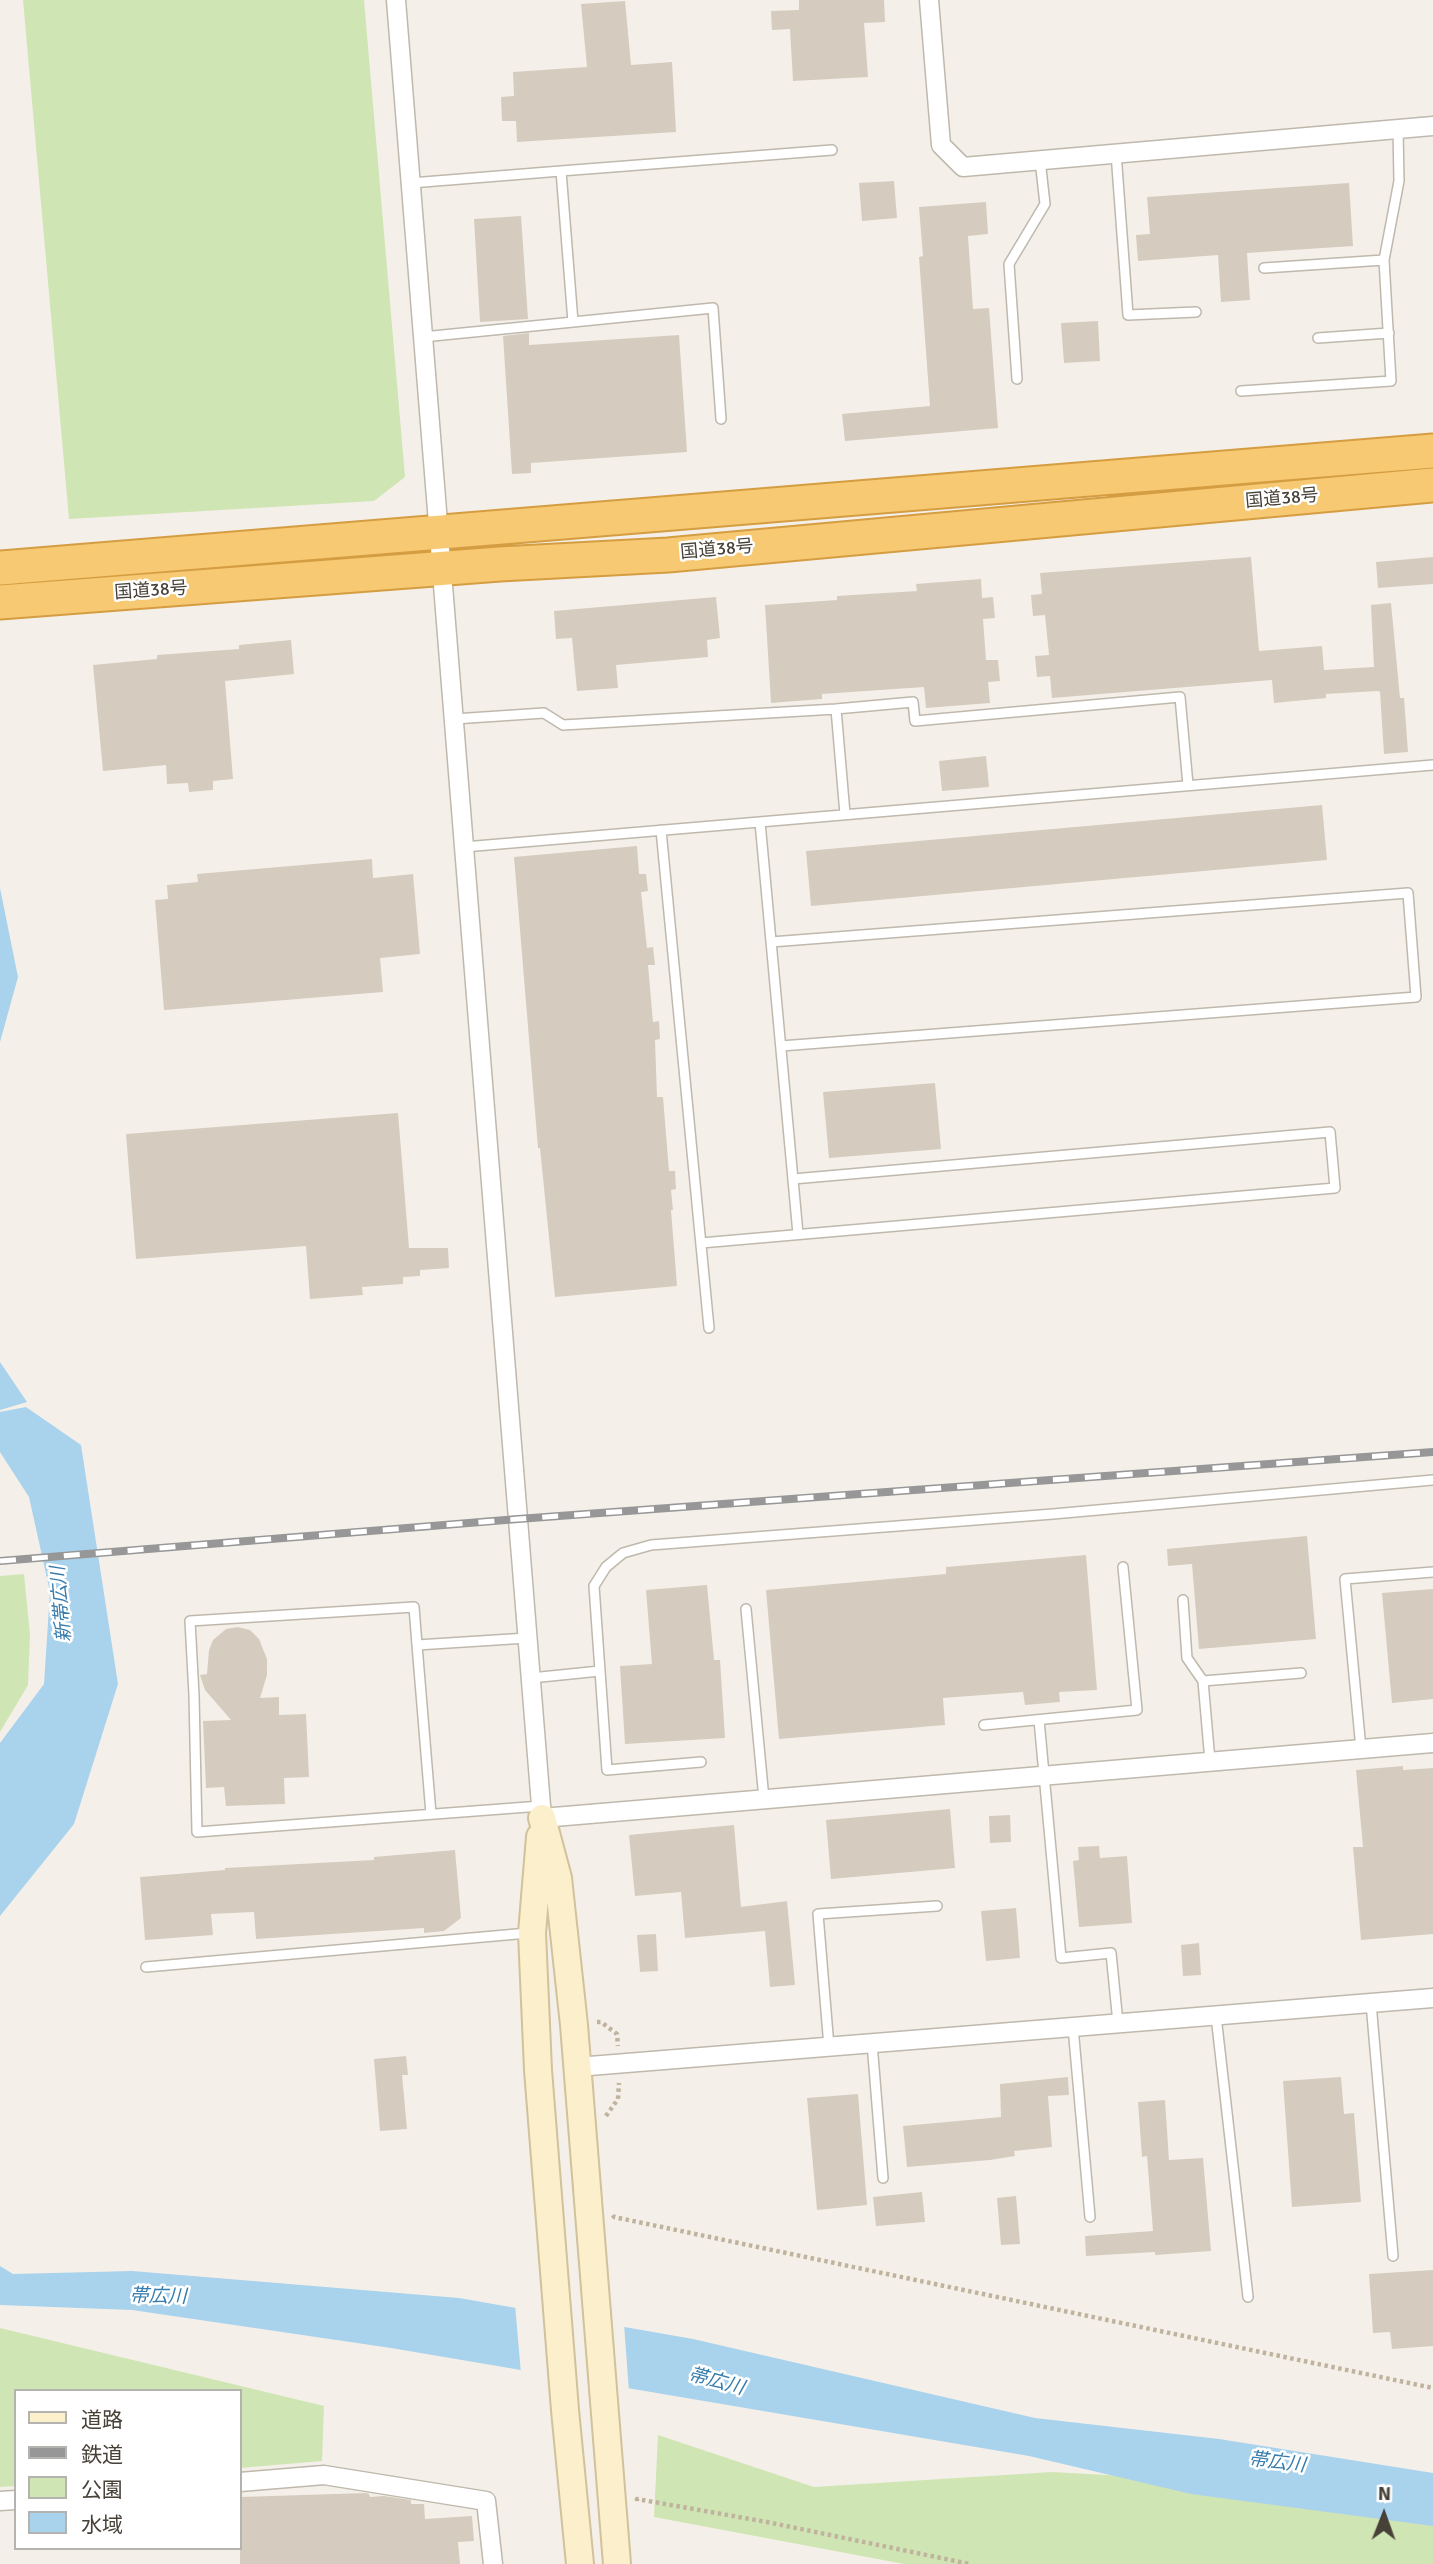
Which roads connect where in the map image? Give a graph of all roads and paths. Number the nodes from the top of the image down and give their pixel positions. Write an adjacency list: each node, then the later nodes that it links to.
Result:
1 (396, 0): 9 (street)
2 (929, 0): 7 (street)
3 (1433, 126): 4 (street)
4 (1398, 129): 6 (street); 10 (lane)
5 (832, 150): 8 (lane)
6 (1116, 153): 7 (street); 12 (lane)
7 (1040, 160): 17 (lane)
8 (561, 171): 9 (lane); 13 (lane)
9 (411, 183): 15 (street)
10 (1384, 260): 11 (lane); 14 (lane)
11 (1264, 268)
12 (1196, 312)
13 (573, 322): 15 (lane); 19 (lane)
14 (1389, 333): 16 (lane); 18 (lane)
15 (423, 337): 22 (street)
16 (1318, 338)
17 (1017, 379)
18 (1241, 391)
19 (721, 419)
20 (1433, 451): 22 (highway, 国道38号)
21 (1433, 485): 24 (highway, 国道38号)
22 (439, 533): 23 (highway, 国道38号); 24 (street)
23 (0, 568)
24 (442, 569): 25 (highway, 国道38号); 27 (street)
25 (0, 602)
26 (836, 709): 27 (lane); 29 (lane); 30 (lane)
27 (454, 719): 33 (street)
28 (1433, 765): 29 (lane)
29 (1188, 785): 30 (lane)
30 (845, 814): 31 (lane)
31 (760, 821): 32 (lane); 34 (lane)
32 (661, 830): 33 (lane); 38 (lane)
33 (464, 846): 45 (street)
34 (771, 942): 35 (lane); 35 (lane)
35 (780, 1046): 36 (lane)
36 (793, 1179): 37 (lane); 37 (lane)
37 (798, 1234): 38 (lane)
38 (701, 1242): 39 (lane)
39 (709, 1328)
40 (1433, 1480): 47 (lane)
41 (1123, 1567): 51 (lane)
42 (1433, 1572): 54 (lane)
43 (1183, 1600): 50 (lane)
44 (746, 1609): 58 (lane)
45 (527, 1638): 46 (lane); 49 (street)
46 (417, 1645): 60 (lane); 60 (lane)
47 (600, 1671): 49 (lane); 56 (lane)
48 (1301, 1673): 50 (lane)
49 (531, 1678): 59 (street)
50 (1203, 1681): 55 (lane)
51 (1039, 1720): 52 (lane); 57 (lane)
52 (984, 1725)
53 (1433, 1744): 54 (street)
54 (1361, 1749): 55 (street)
55 (1210, 1761): 57 (street)
56 (701, 1762)
57 (1044, 1775): 58 (street); 67 (lane)
58 (764, 1799): 59 (street)
59 (541, 1812): 60 (lane); 62 (street); 72 (street)
60 (431, 1814)
61 (937, 1906): 70 (lane)
62 (532, 1933): 63 (lane); 73 (street)
63 (146, 1967)
64 (1433, 1998): 65 (street)
65 (1371, 2003): 66 (street); 78 (lane)
66 (1216, 2015): 67 (street); 79 (lane)
67 (1118, 2023): 68 (street)
68 (1073, 2027): 69 (street); 77 (lane)
69 (872, 2043): 70 (street); 75 (lane)
70 (829, 2047): 71 (street)
71 (619, 2064): 72 (street); 74 (path)
72 (577, 2067): 73 (street); 85 (street)
73 (538, 2070): 84 (street)
74 (604, 2119)
75 (883, 2178)
76 (612, 2205): 80 (path)
77 (1090, 2217)
78 (1393, 2256)
79 (1248, 2297)
80 (1433, 2388)
81 (242, 2482): 83 (street)
82 (638, 2512): 86 (path)
83 (493, 2564)
84 (580, 2564)
85 (617, 2564)
86 (970, 2564)

